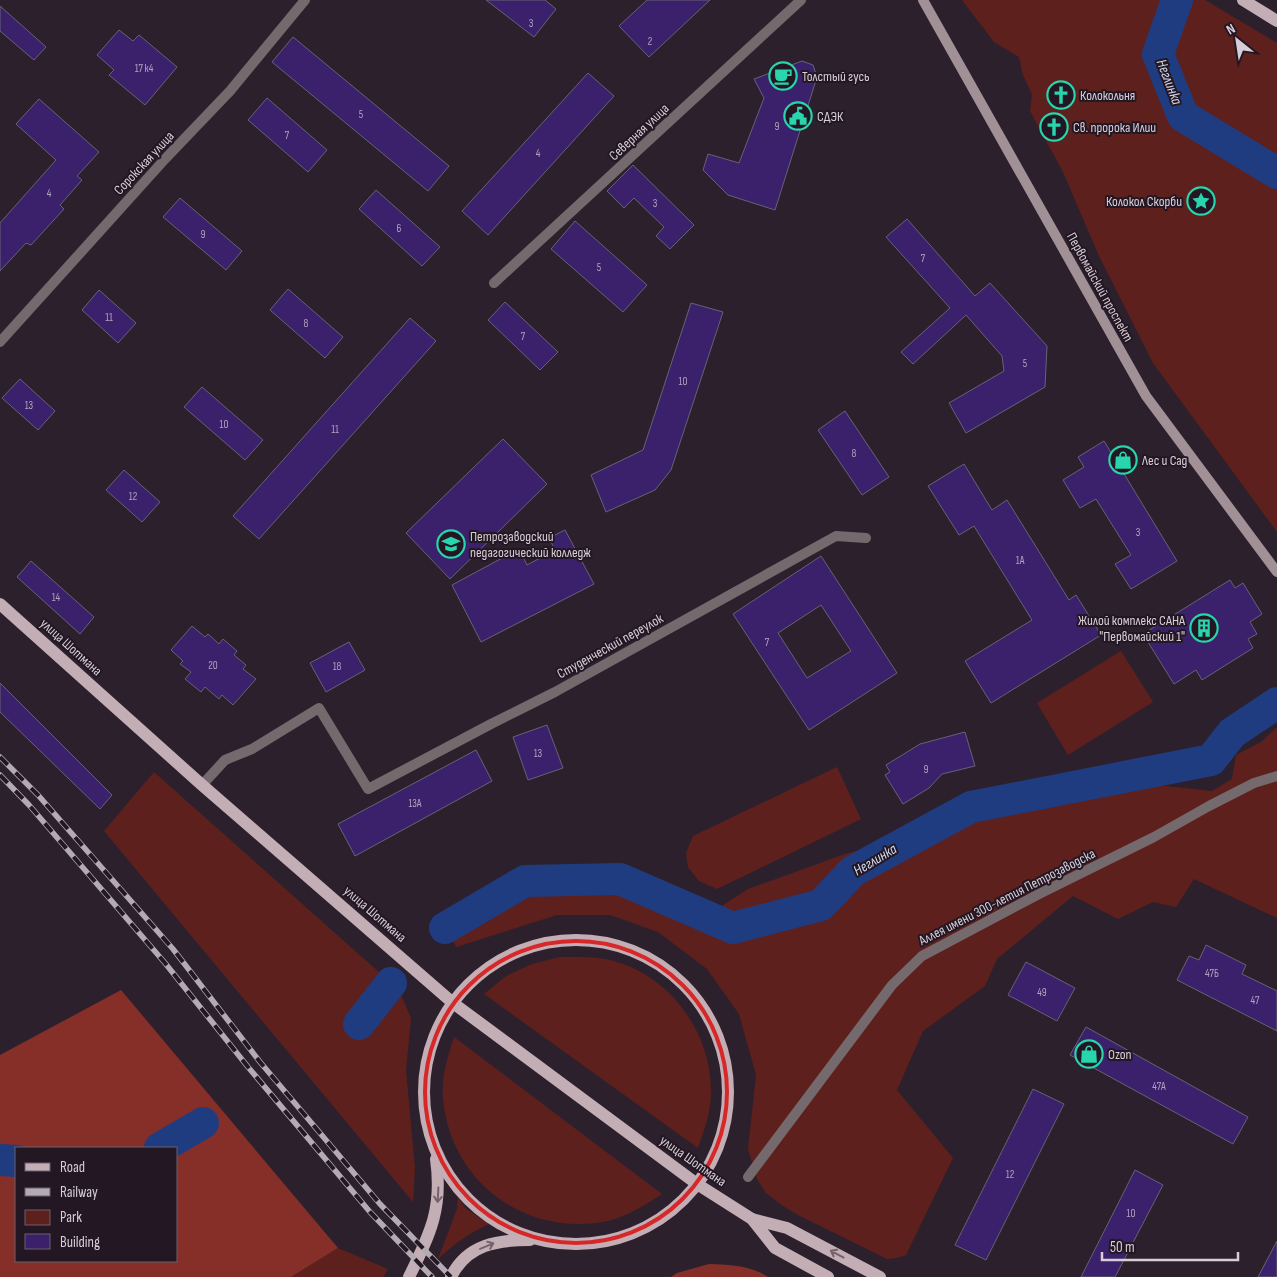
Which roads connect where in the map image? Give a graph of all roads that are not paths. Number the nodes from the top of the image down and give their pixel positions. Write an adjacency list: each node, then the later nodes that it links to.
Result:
1 (304, 0): 7 (street, Сорокская улица)
2 (801, 0): 6 (street, Северная улица)
3 (924, 0): 9 (street, Первомайский проспект)
4 (1243, 0): 5 (main road)
5 (1277, 21)
6 (494, 284)
7 (0, 342)
8 (866, 538): 12 (street, Студенческий переулок)
9 (1277, 572)
10 (0, 604): 12 (main road, улица Шотмана)
11 (1277, 776): 15 (street, Аллея имени 300-летия Петрозаводска)
12 (202, 785): 13 (main road, улица Шотмана)
13 (453, 1003): 14 (main road); 16 (main road, улица Шотмана); 16 (main road)
14 (434, 1147): 18 (main road); 19 (main road, one-way to 19)
15 (748, 1177)
16 (698, 1184): 17 (main road, улица Шотмана); 18 (main road)
17 (752, 1219): 21 (main road, улица Шотмана); 22 (main road, улица Шотмана, one-way to 17)
18 (540, 1240): 20 (main road, one-way to 18)
19 (409, 1277)
20 (452, 1277)
21 (828, 1277)
22 (880, 1277)

